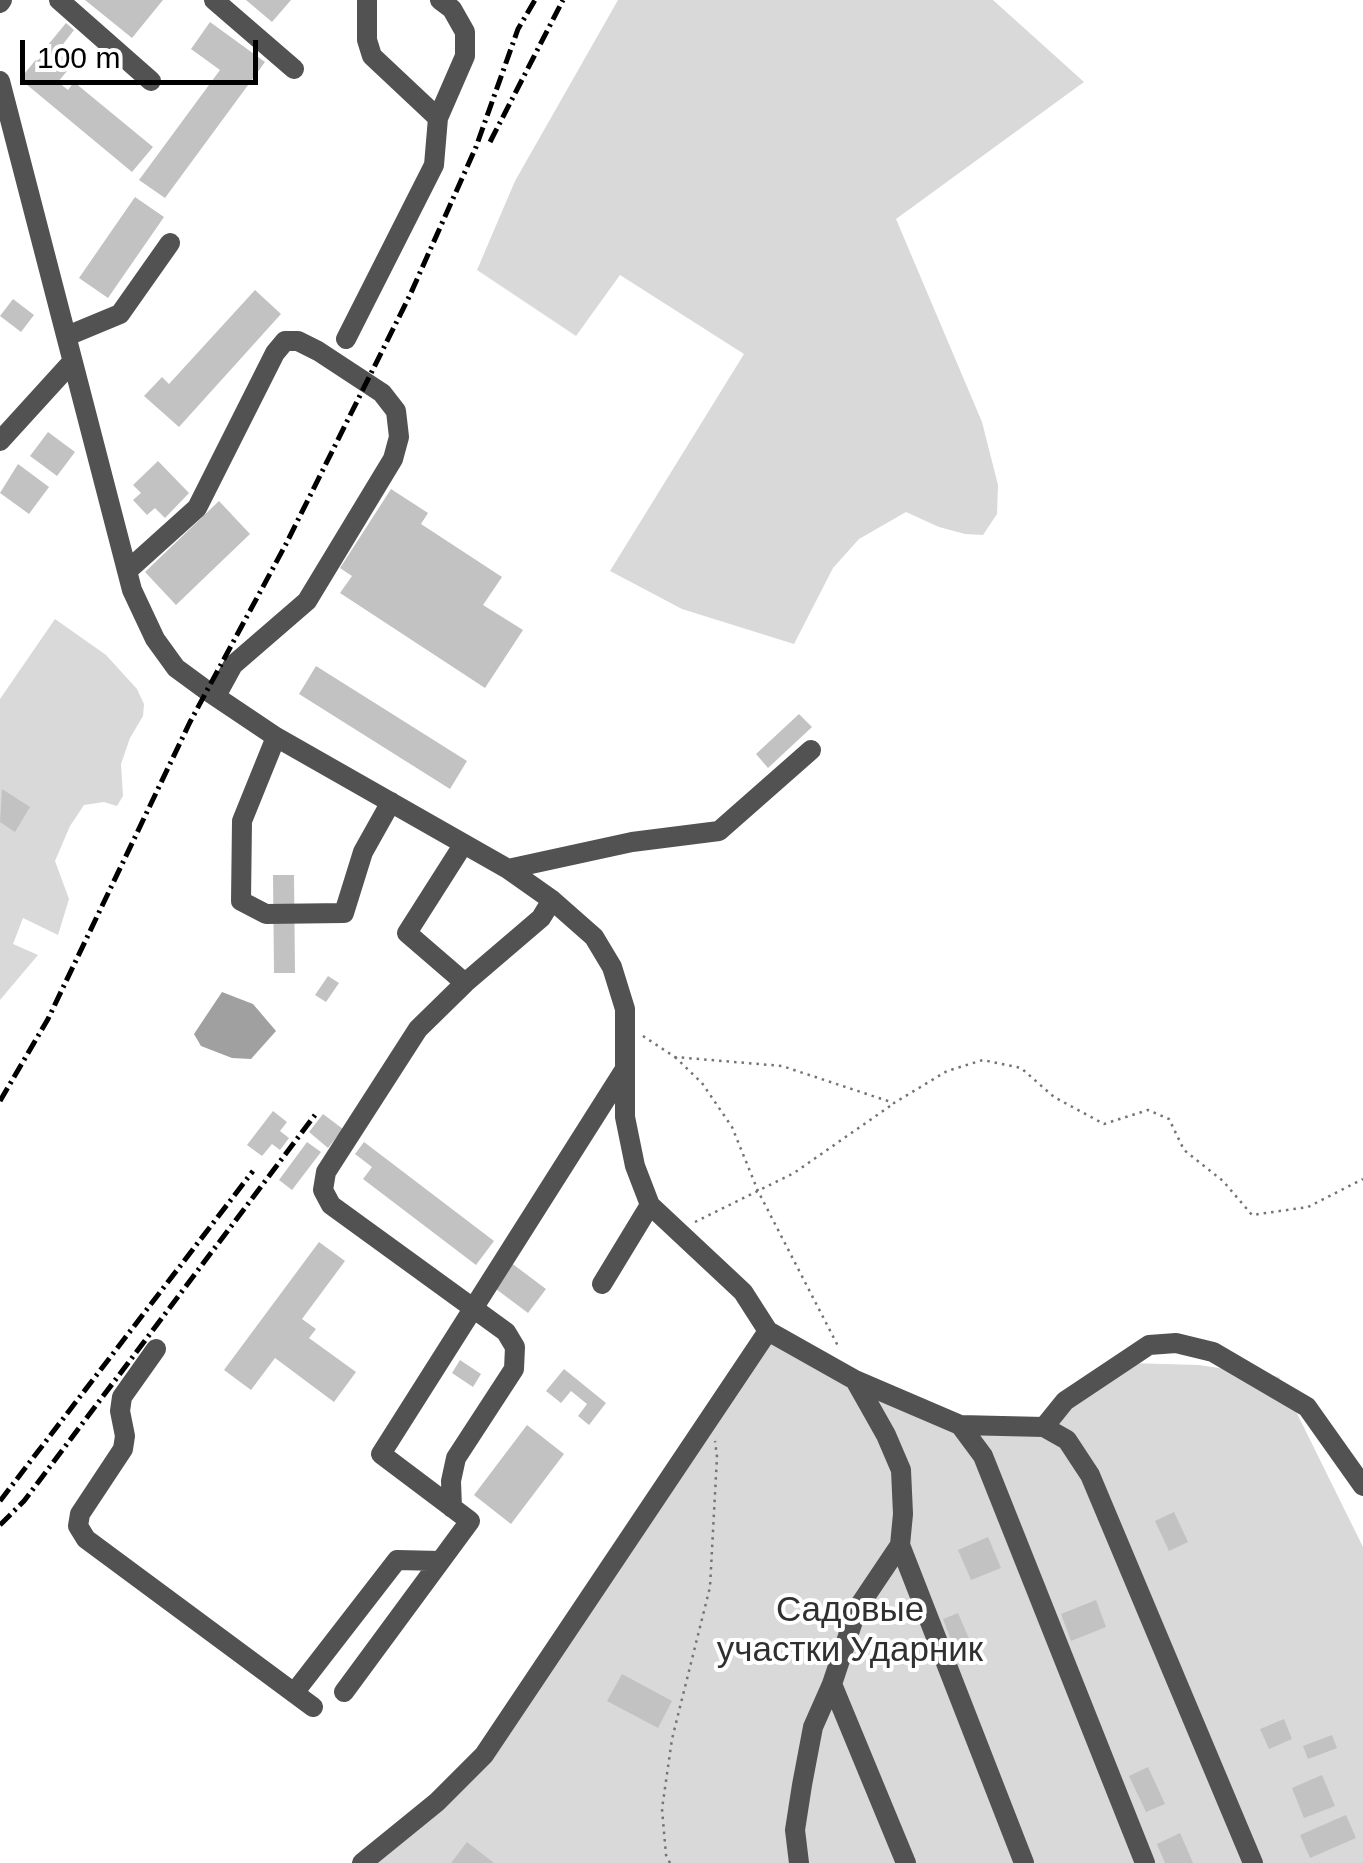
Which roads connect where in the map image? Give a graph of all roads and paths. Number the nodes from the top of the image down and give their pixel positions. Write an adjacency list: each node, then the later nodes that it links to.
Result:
1 (60, 0): 7 (street)
2 (214, 0): 5 (street)
3 (367, 0): 8 (street)
4 (440, 0): 8 (street)
5 (294, 69)
6 (0, 81): 10 (street)
7 (151, 81)
8 (438, 118): 11 (street)
9 (170, 243): 10 (street)
10 (67, 336): 12 (street)
11 (346, 339)
12 (72, 362): 13 (street); 14 (street)
13 (0, 441)
14 (127, 571): 15 (street); 15 (street)
15 (216, 696): 16 (street)
16 (276, 736): 18 (street); 18 (street)
17 (812, 750): 20 (street)
18 (391, 802): 19 (street)
19 (463, 845): 20 (street); 22 (street)
20 (508, 869): 21 (street)
21 (552, 900): 22 (street); 23 (street)
22 (465, 983): 32 (street)
23 (626, 1024): 24 (path); 25 (street)
24 (675, 1056): 26 (path); 28 (path)
25 (624, 1070): 29 (street); 32 (street)
26 (894, 1103): 27 (path); 28 (path)
27 (1363, 1179)
28 (758, 1192): 30 (path); 34 (path)
29 (650, 1205): 30 (street); 31 (street)
30 (678, 1230): 33 (street)
31 (602, 1284)
32 (472, 1310): 41 (street); 41 (street)
33 (768, 1331): 36 (street); 37 (street)
34 (839, 1348)
35 (156, 1349): 45 (street)
36 (855, 1380): 38 (street); 42 (street)
37 (712, 1418): 48 (street); 49 (path)
38 (960, 1426): 39 (street); 53 (street)
39 (1044, 1428): 40 (street); 54 (street)
40 (1363, 1486)
41 (452, 1508): 43 (street)
42 (900, 1544): 44 (street); 52 (street)
43 (440, 1561): 45 (street); 46 (street)
44 (832, 1684): 50 (street); 51 (street)
45 (294, 1692): 47 (street)
46 (344, 1692)
47 (313, 1706)
48 (362, 1863)
49 (670, 1863)
50 (799, 1863)
51 (906, 1863)
52 (1024, 1863)
53 (1145, 1863)
54 (1253, 1863)

